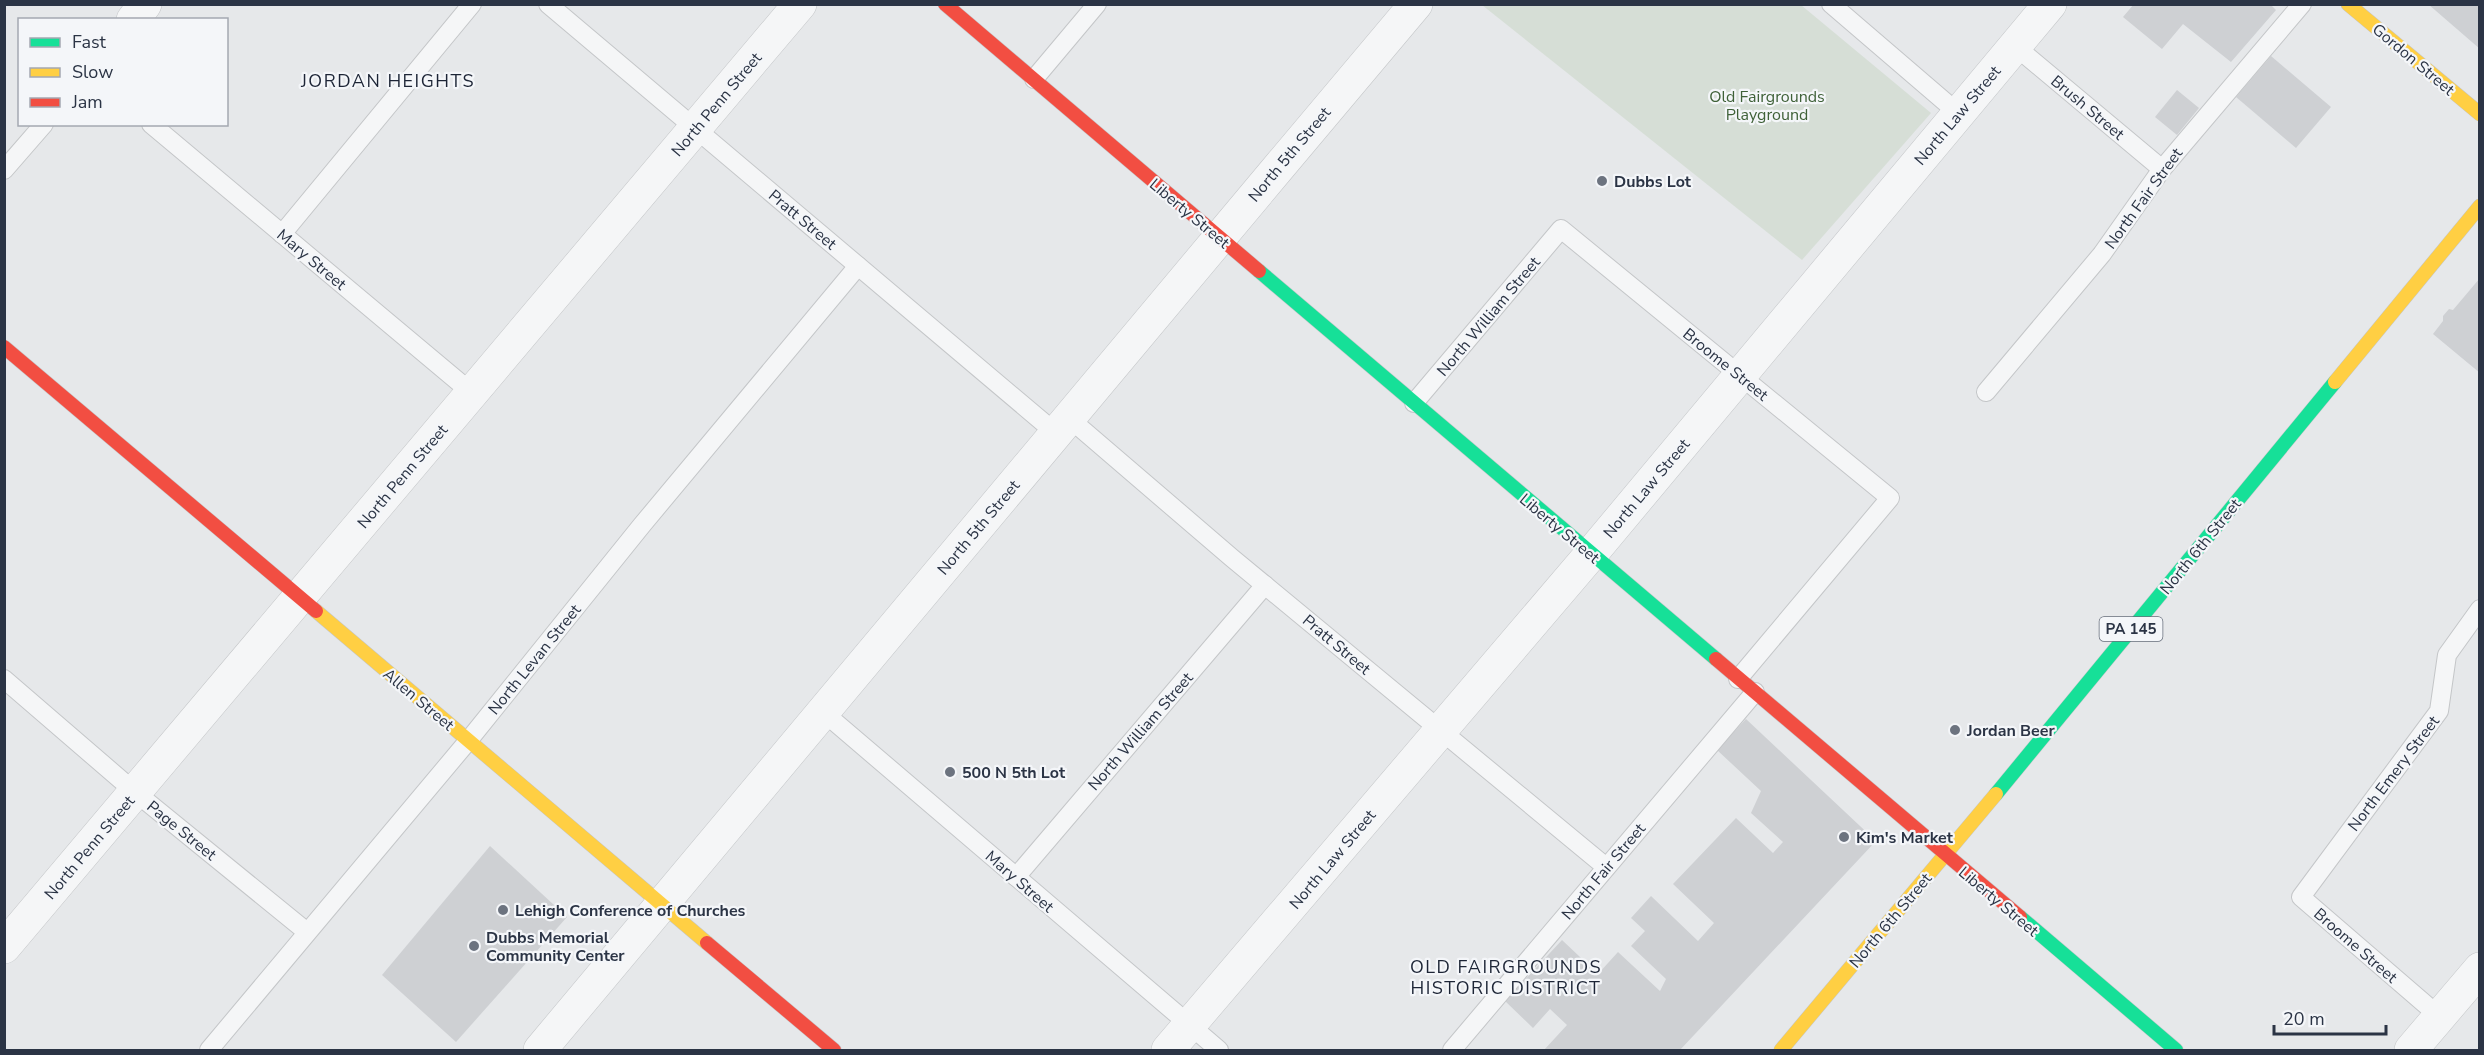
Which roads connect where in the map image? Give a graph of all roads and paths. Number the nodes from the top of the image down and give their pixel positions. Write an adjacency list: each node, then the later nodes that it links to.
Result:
1 (145, 4): 12 (street)
2 (472, 4): 24 (lane)
3 (548, 4): 19 (lane, Pratt Street)
4 (800, 4): 19 (street, North Penn Street)
5 (945, 4): 14 (street, Liberty Street)
6 (1097, 4): 14 (lane)
7 (1416, 4): 25 (street, North 5th Street)
8 (1831, 4): 15 (lane)
9 (2050, 4): 13 (street, North Law Street)
10 (2302, 4): 20 (lane, North Fair Street)
11 (2348, 4): 16 (street, Gordon Street)
12 (134, 18)
13 (2015, 46): 15 (street, North Law Street); 20 (lane, Brush Street)
14 (1034, 80): 25 (street, Liberty Street)
15 (1958, 114): 28 (street, North Law Street)
16 (2480, 114)
17 (42, 126): 21 (lane)
18 (153, 126): 24 (lane, Mary Street)
19 (696, 129): 26 (lane, Pratt Street); 29 (street, North Penn Street)
20 (2162, 168): 30 (lane, North Fair Street)
21 (4, 170)
22 (2480, 206): 44 (street, North 6th Street / PA 145)
23 (1561, 229): 28 (lane, Broome Street); 31 (lane, North William Street)
24 (282, 234): 29 (lane, Mary Street)
25 (1218, 237): 31 (street, Liberty Street); 32 (street, North 5th Street)
26 (858, 267): 32 (lane, Pratt Street); 42 (lane, North Levan Street)
27 (4, 347): 35 (street, Allen Street)
28 (1740, 376): 33 (street, North Law Street); 38 (lane, Broome Street)
29 (472, 393): 35 (street, North Penn Street)
30 (1986, 393)
31 (1414, 403): 33 (street, Liberty Street)
32 (1063, 427): 34 (lane, Pratt Street); 40 (street, North 5th Street)
33 (1591, 554): 38 (street, Liberty Street); 41 (street, North Law Street)
34 (1265, 585): 41 (lane, Pratt Street); 46 (lane, North William Street)
35 (300, 597): 42 (street, Allen Street); 43 (street, North Penn Street)
36 (2480, 609): 47 (lane, North Emery Street)
37 (4, 679): 43 (lane, Page Street)
38 (1738, 679): 39 (street, Liberty Street)
39 (1755, 692): 44 (street, Liberty Street); 45 (lane, North Fair Street)
40 (822, 711): 46 (lane, Mary Street); 48 (street, North 5th Street)
41 (1441, 730): 45 (lane, Pratt Street); 53 (street, North Law Street)
42 (468, 741): 48 (street, Allen Street); 49 (lane, North Levan Street)
43 (135, 792): 49 (lane, Page Street); 50 (street, North Penn Street)
44 (1946, 855): 60 (street, North 6th Street / PA 145); 61 (street, Liberty Street)
45 (1606, 867): 59 (lane, North Fair Street)
46 (1016, 877): 53 (lane, Mary Street)
47 (2301, 897): 52 (lane, Broome Street)
48 (662, 904): 55 (street, North 5th Street); 56 (street, Allen Street)
49 (307, 932): 54 (lane, North Levan Street)
50 (4, 947)
51 (2480, 969): 52 (street)
52 (2439, 1016): 62 (street)
53 (1190, 1026): 57 (street, North Law Street); 58 (lane, Mary Street)
54 (209, 1050)
55 (540, 1050)
56 (834, 1050)
57 (1168, 1050)
58 (1219, 1050)
59 (1452, 1050)
60 (1780, 1050)
61 (2176, 1050)
62 (2411, 1050)

